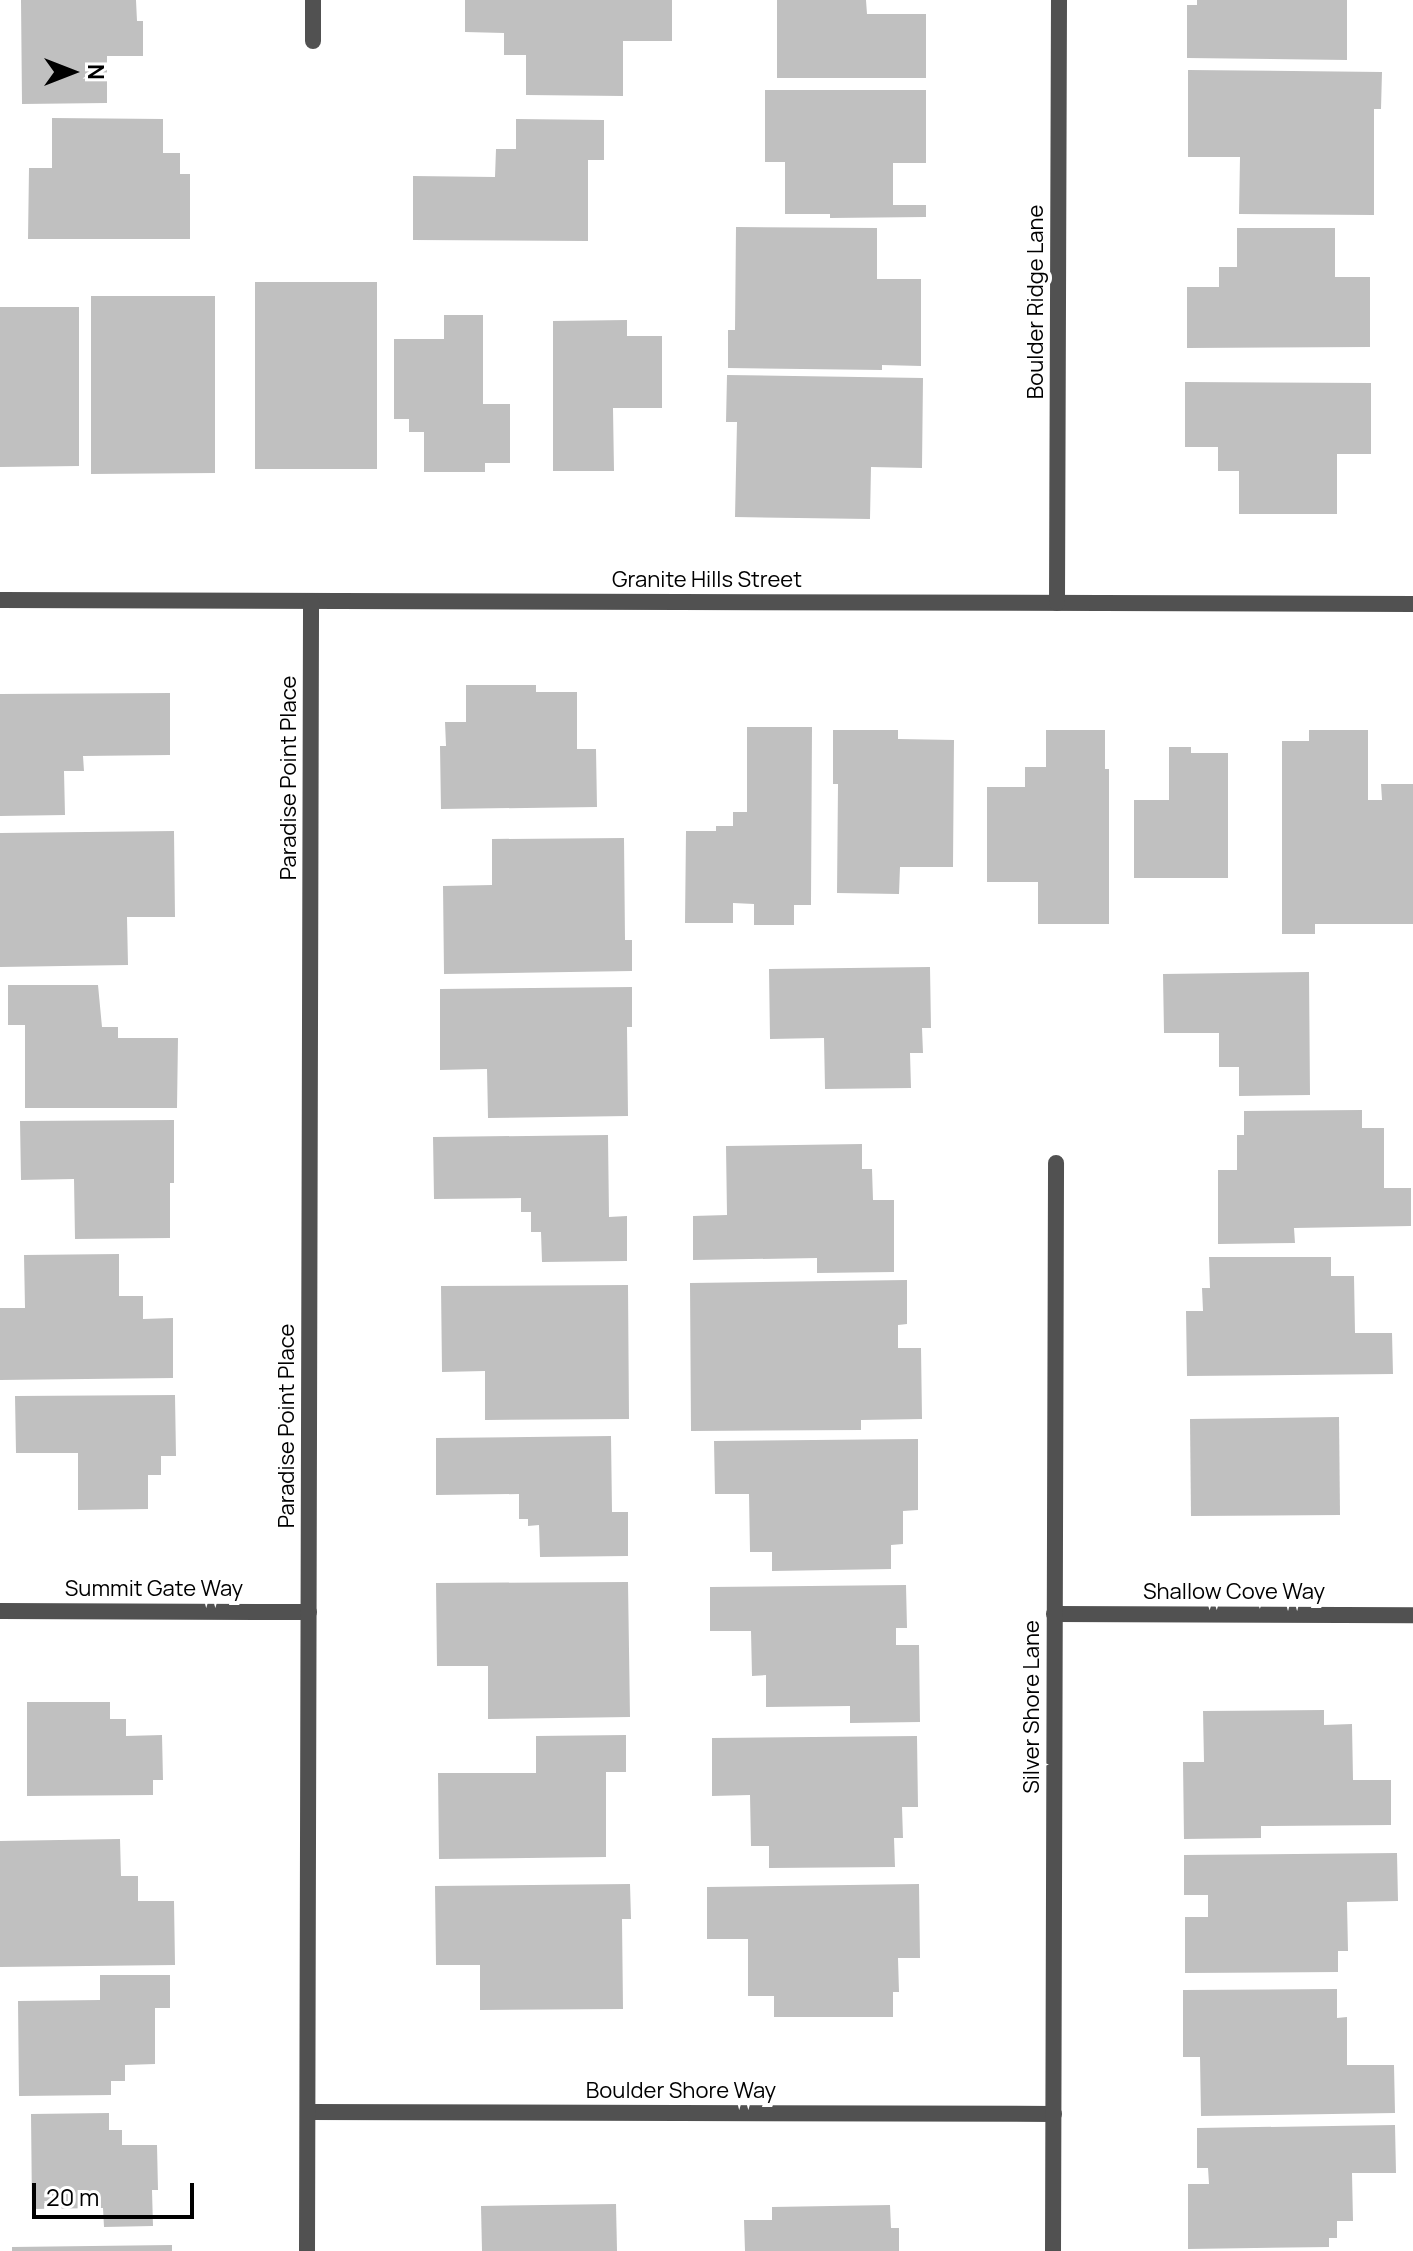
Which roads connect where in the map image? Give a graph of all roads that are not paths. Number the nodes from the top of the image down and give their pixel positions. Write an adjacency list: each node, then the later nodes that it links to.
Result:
1 (313, 0): 3 (street)
2 (1059, 0): 6 (street, Boulder Ridge Lane)
3 (313, 41)
4 (0, 600): 5 (street, Granite Hills Street)
5 (311, 601): 6 (street, Granite Hills Street); 10 (street, Paradise Point Place)
6 (1057, 603): 7 (street, Granite Hills Street)
7 (1413, 604)
8 (1056, 1163): 11 (street, Silver Shore Lane)
9 (0, 1611): 10 (street, Summit Gate Way)
10 (309, 1612): 13 (street, Paradise Point Place)
11 (1054, 1614): 12 (street, Shallow Cove Way); 14 (street, Silver Shore Lane)
12 (1413, 1615)
13 (308, 2112): 14 (street, Boulder Shore Way); 15 (street, Paradise Point Place)
14 (1054, 2114): 16 (street, Silver Shore Lane)
15 (307, 2251)
16 (1053, 2251)

